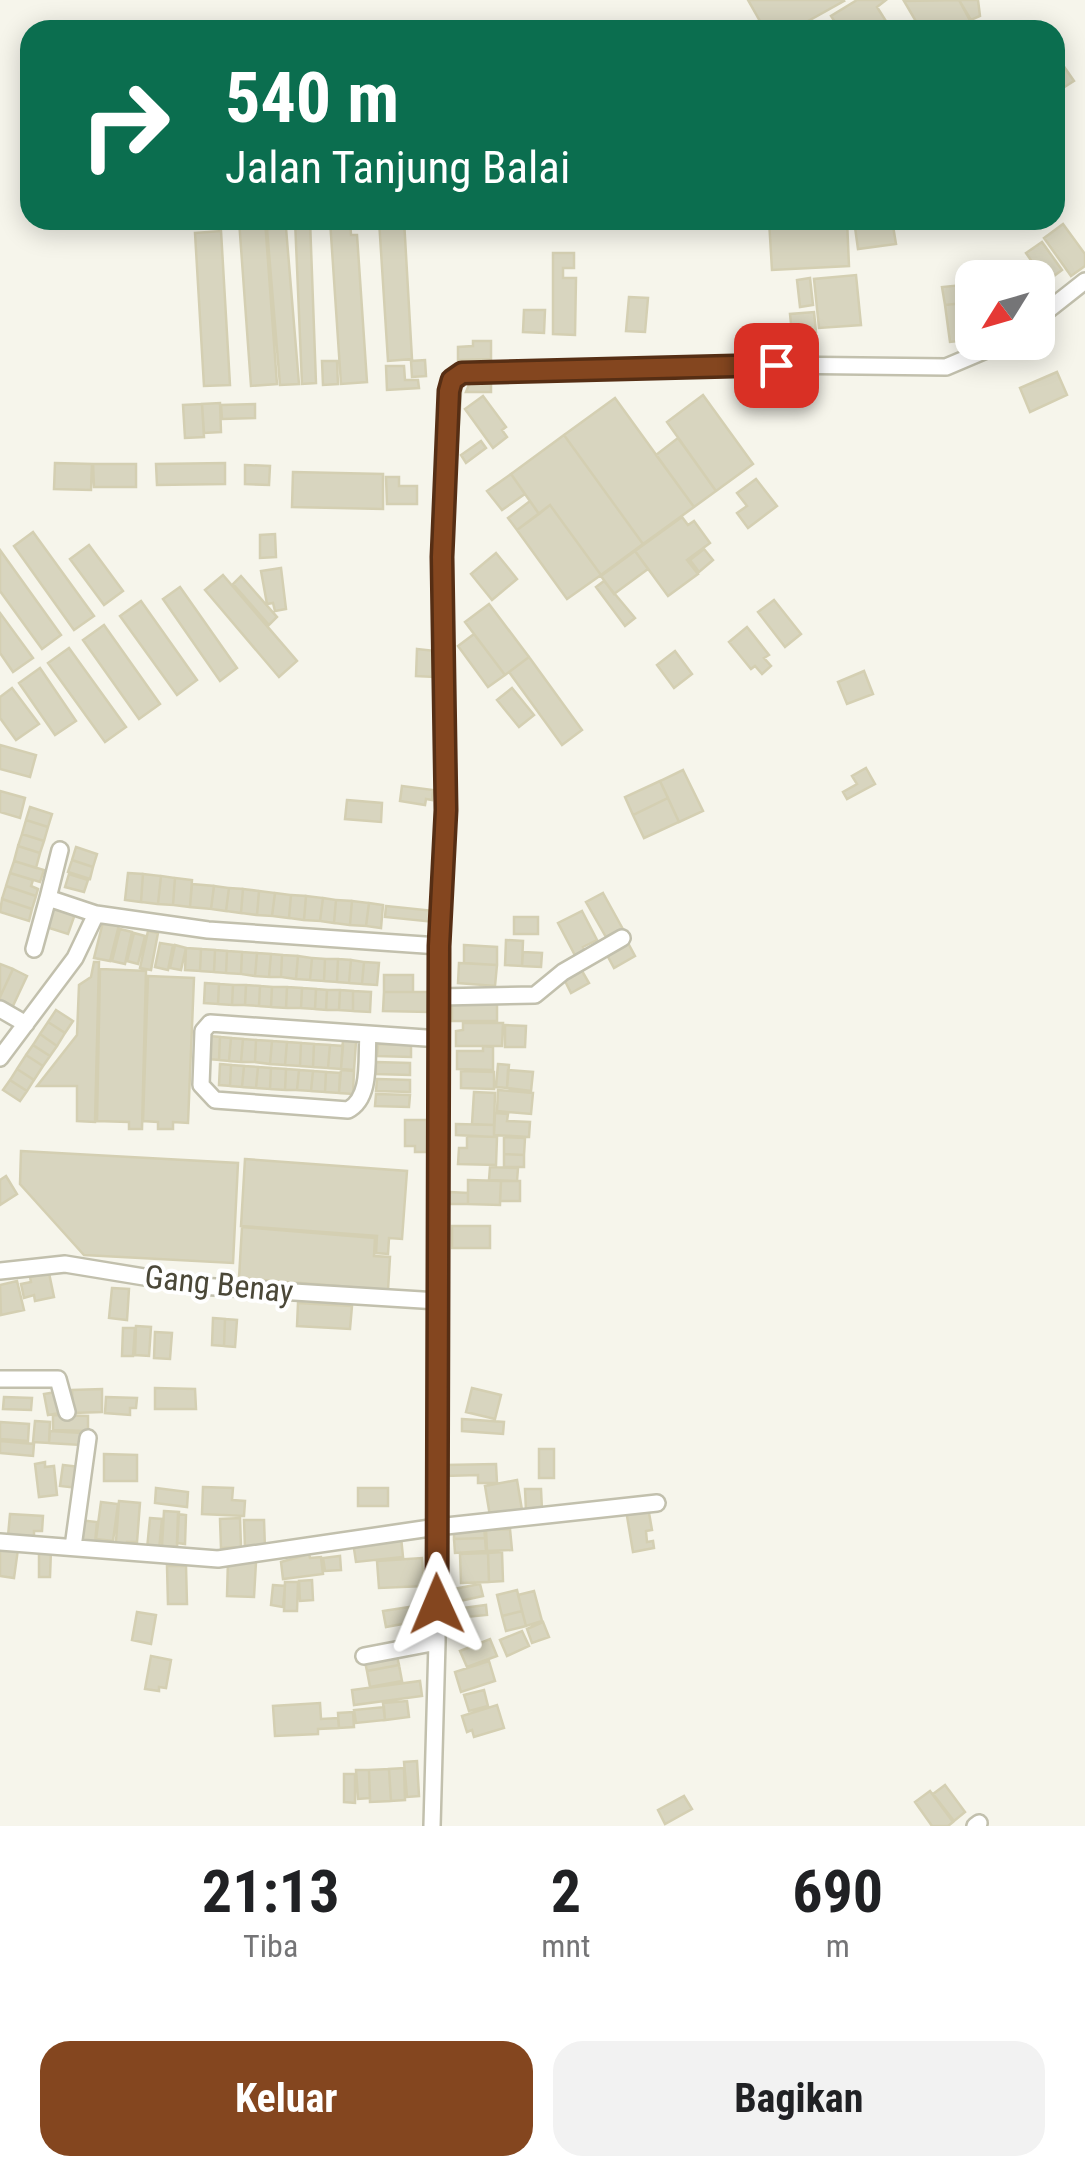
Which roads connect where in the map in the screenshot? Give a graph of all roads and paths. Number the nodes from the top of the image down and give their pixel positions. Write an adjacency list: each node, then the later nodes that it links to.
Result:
1 (1085, 281): 2 (street)
2 (1055, 305)
3 (963, 360): 8 (street)
4 (60, 850): 5 (street)
5 (48, 898): 6 (street); 9 (street)
6 (96, 914): 8 (street); 12 (street)
7 (622, 938): 10 (street)
8 (439, 946): 10 (street)
9 (34, 948)
10 (440, 998): 14 (street)
11 (0, 1009): 12 (street)
12 (26, 1024): 15 (street)
13 (368, 1035): 13 (street); 14 (street)
14 (440, 1039): 17 (street)
15 (0, 1058)
16 (0, 1271): 17 (street, Gang Benay)
17 (438, 1301): 22 (street)
18 (0, 1379): 19 (street)
19 (67, 1412)
20 (88, 1438): 24 (street)
21 (657, 1503): 22 (street)
22 (437, 1528): 24 (street); 25 (street)
23 (0, 1542): 24 (street)
24 (74, 1547)
25 (437, 1642): 26 (street); 27 (street)
26 (364, 1656)
27 (432, 1826)

